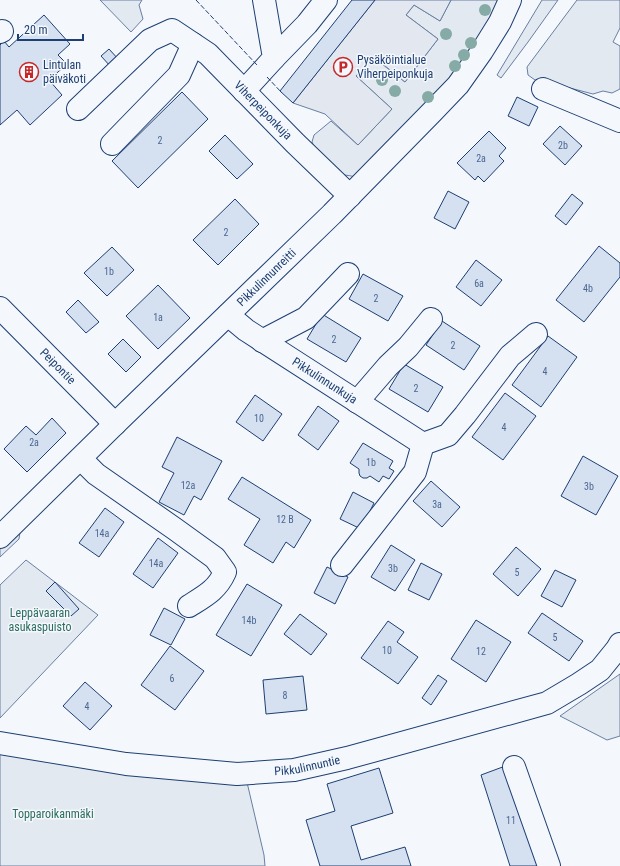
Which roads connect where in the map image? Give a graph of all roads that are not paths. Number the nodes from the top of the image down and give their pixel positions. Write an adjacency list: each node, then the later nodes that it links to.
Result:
1 (264, 0): 5 (street)
2 (326, 0): 5 (street)
3 (510, 0): 11 (street, Pikkulinnunreitti)
4 (193, 44): 7 (street, Viherpeiponkuja); 8 (street, Viherpeiponkuja); 10 (street)
5 (274, 58): 7 (street)
6 (543, 89): 9 (street)
7 (244, 91): 11 (street, Viherpeiponkuja)
8 (78, 110)
9 (620, 121)
10 (112, 144)
11 (350, 196): 14 (street, Pikkulinnunreitti)
12 (348, 274): 17 (street)
13 (0, 308): 19 (street, Peipontie)
14 (228, 315): 17 (street, Pikkulinnunkuja); 19 (street, Pikkulinnunreitti)
15 (431, 319): 18 (street)
16 (536, 334): 20 (street)
17 (262, 341): 18 (street, Pikkulinnunkuja)
18 (357, 402): 20 (street, Pikkulinnunkuja)
19 (115, 424): 21 (street, Pikkulinnunreitti)
20 (423, 444): 23 (street)
21 (81, 458): 22 (street, Pikkulinnunreitti); 24 (street)
22 (0, 538)
23 (342, 565)
24 (189, 606)
25 (620, 644): 26 (street, Pikkulinnuntie)
26 (0, 743)
27 (514, 767): 28 (street)
28 (549, 866)

